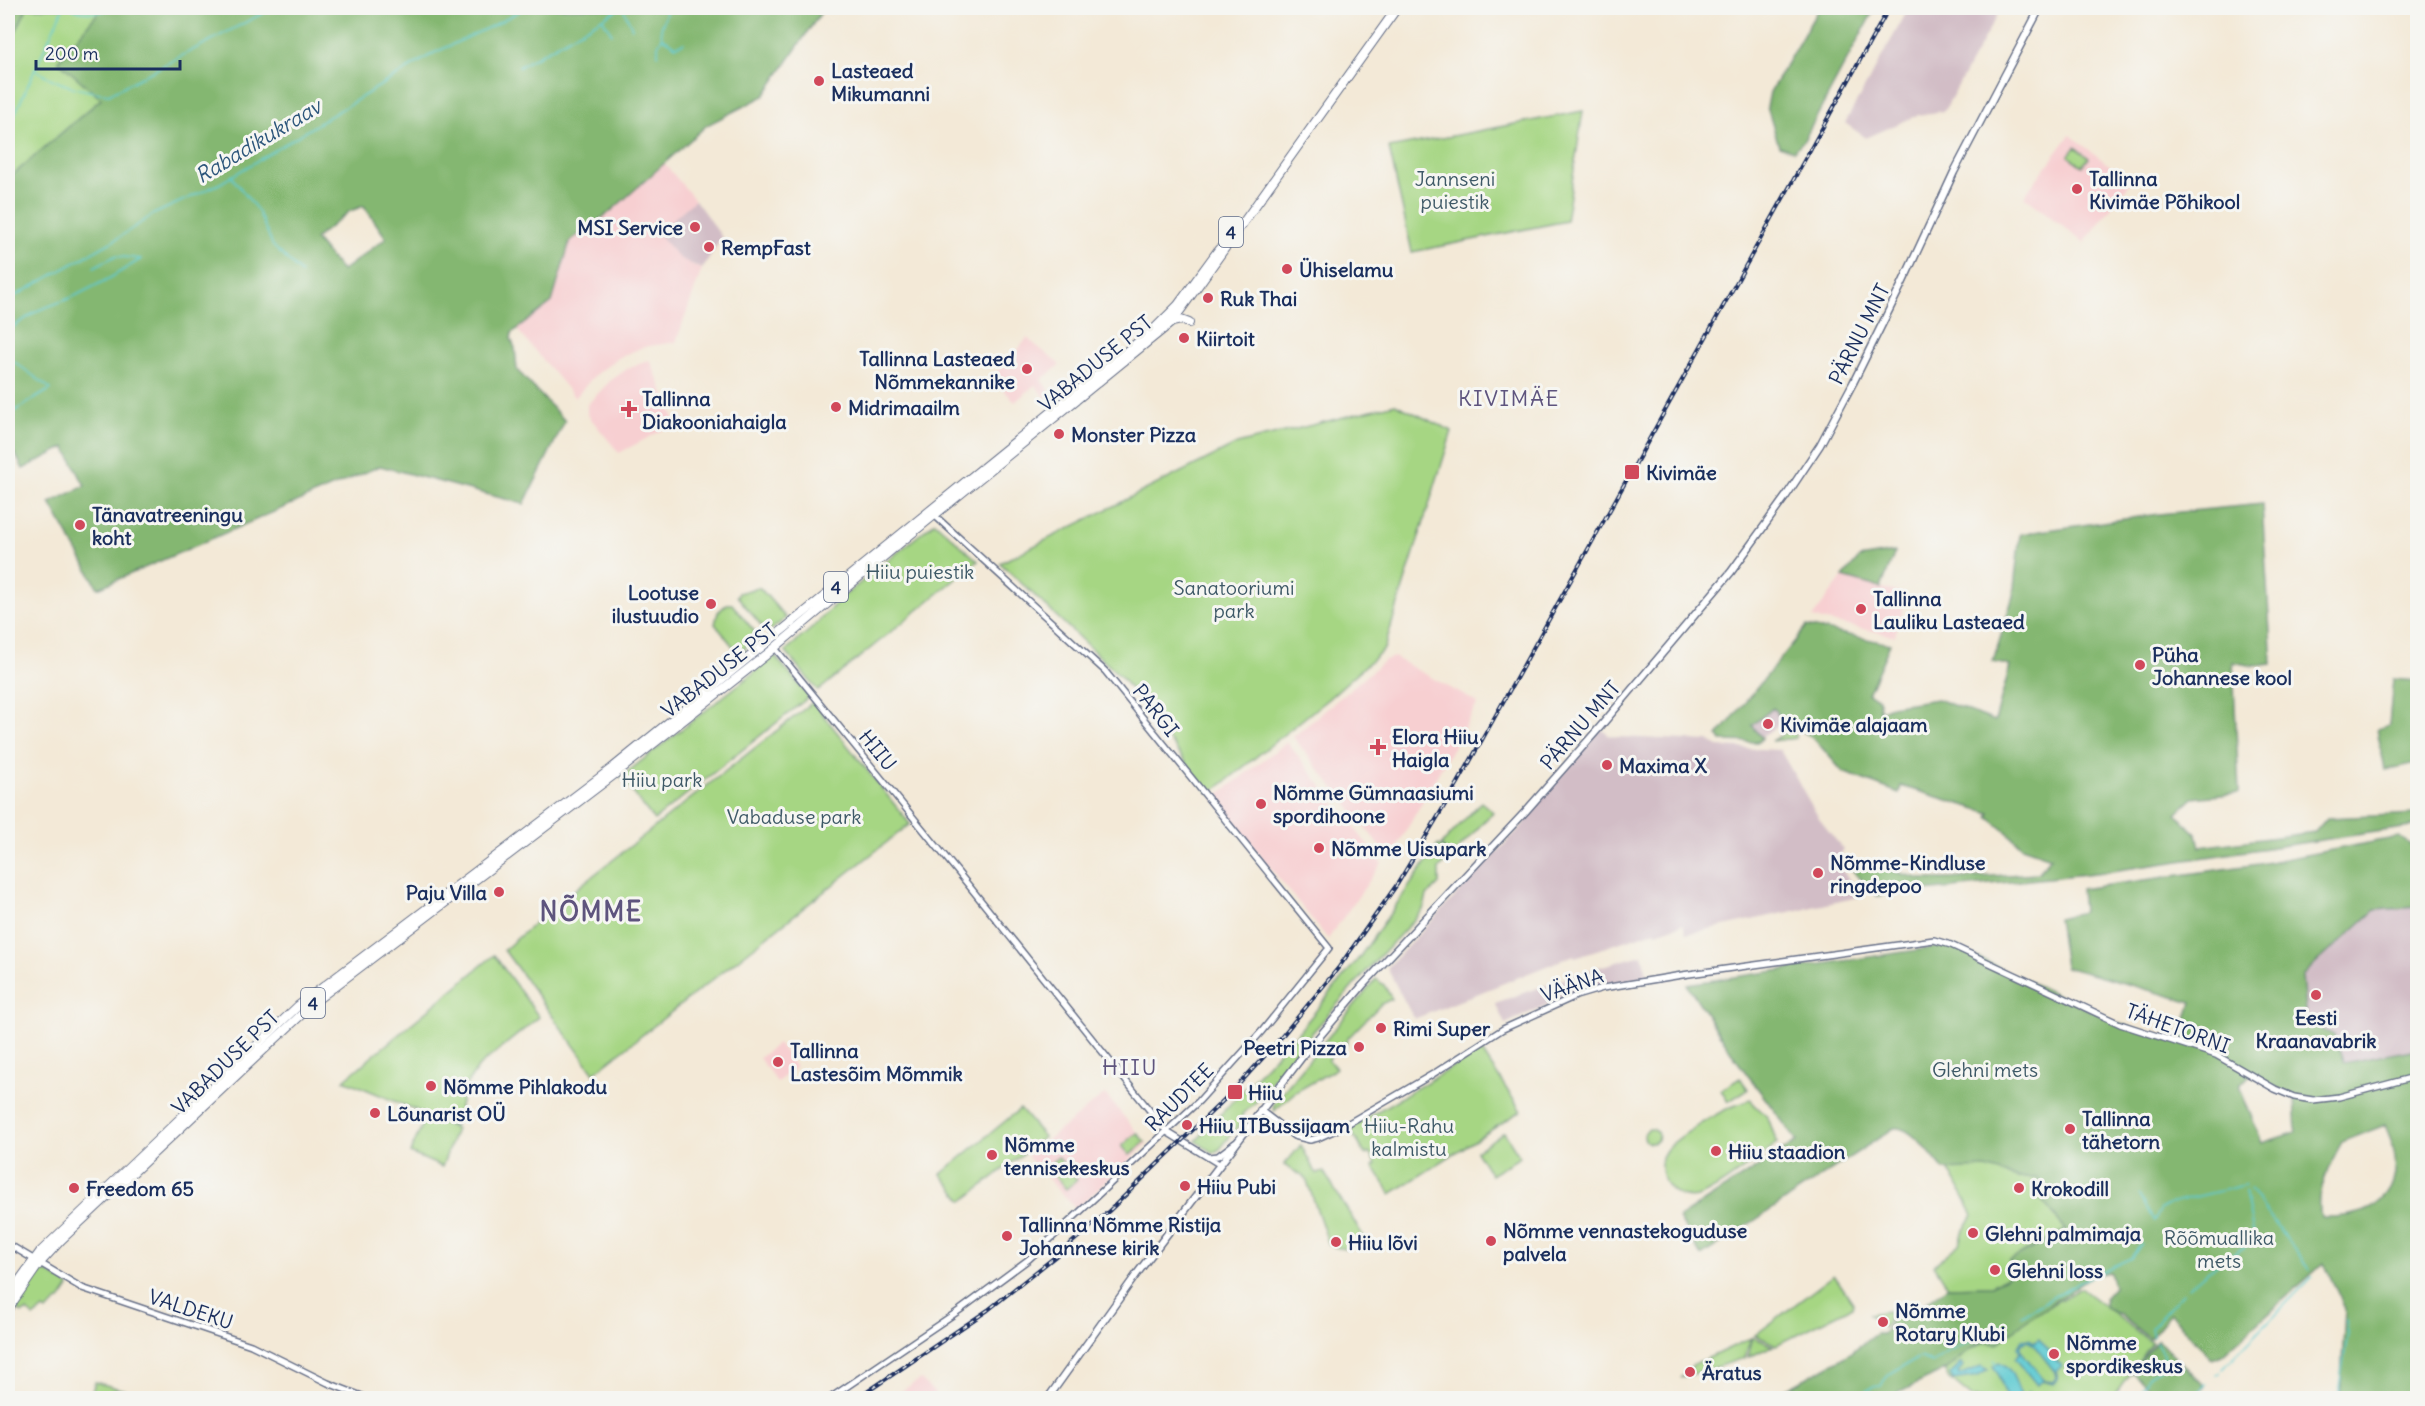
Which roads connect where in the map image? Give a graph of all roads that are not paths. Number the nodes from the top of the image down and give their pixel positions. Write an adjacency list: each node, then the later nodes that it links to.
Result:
1 (1391, 8): 6 (highway, VABADUSE PST / 4)
2 (1397, 8): 4 (highway, VABADUSE PST / 4)
3 (2040, 8): 11 (main road, PÄRNU MNT)
4 (1172, 322): 5 (highway); 6 (highway, VABADUSE PST / 4)
5 (1190, 323)
6 (932, 513): 7 (highway, VABADUSE PST / 4); 9 (street, PARGI); 17 (highway, VABADUSE PST / 4)
7 (775, 648): 12 (street, HIIU); 17 (highway, VABADUSE PST / 4)
8 (1934, 940): 10 (street, TÄHETORNI); 11 (street, VÄÄNA)
9 (1329, 948): 12 (street, RAUDTEE)
10 (2418, 1076)
11 (1260, 1110): 13 (main road, PÄRNU MNT)
12 (1167, 1132): 14 (street, HIIU); 21 (street, RAUDTEE)
13 (1235, 1143): 14 (street); 15 (main road, PÄRNU MNT)
14 (1208, 1157): 15 (street, HIIU)
15 (1220, 1164): 22 (main road, PÄRNU MNT)
16 (8, 1244): 17 (street, VALDEKU)
17 (36, 1262): 18 (highway, VABADUSE PST / 4); 19 (highway, VABADUSE PST / 4); 20 (street, VALDEKU)
18 (8, 1296)
19 (8, 1309)
20 (367, 1398)
21 (830, 1398)
22 (1048, 1398)

